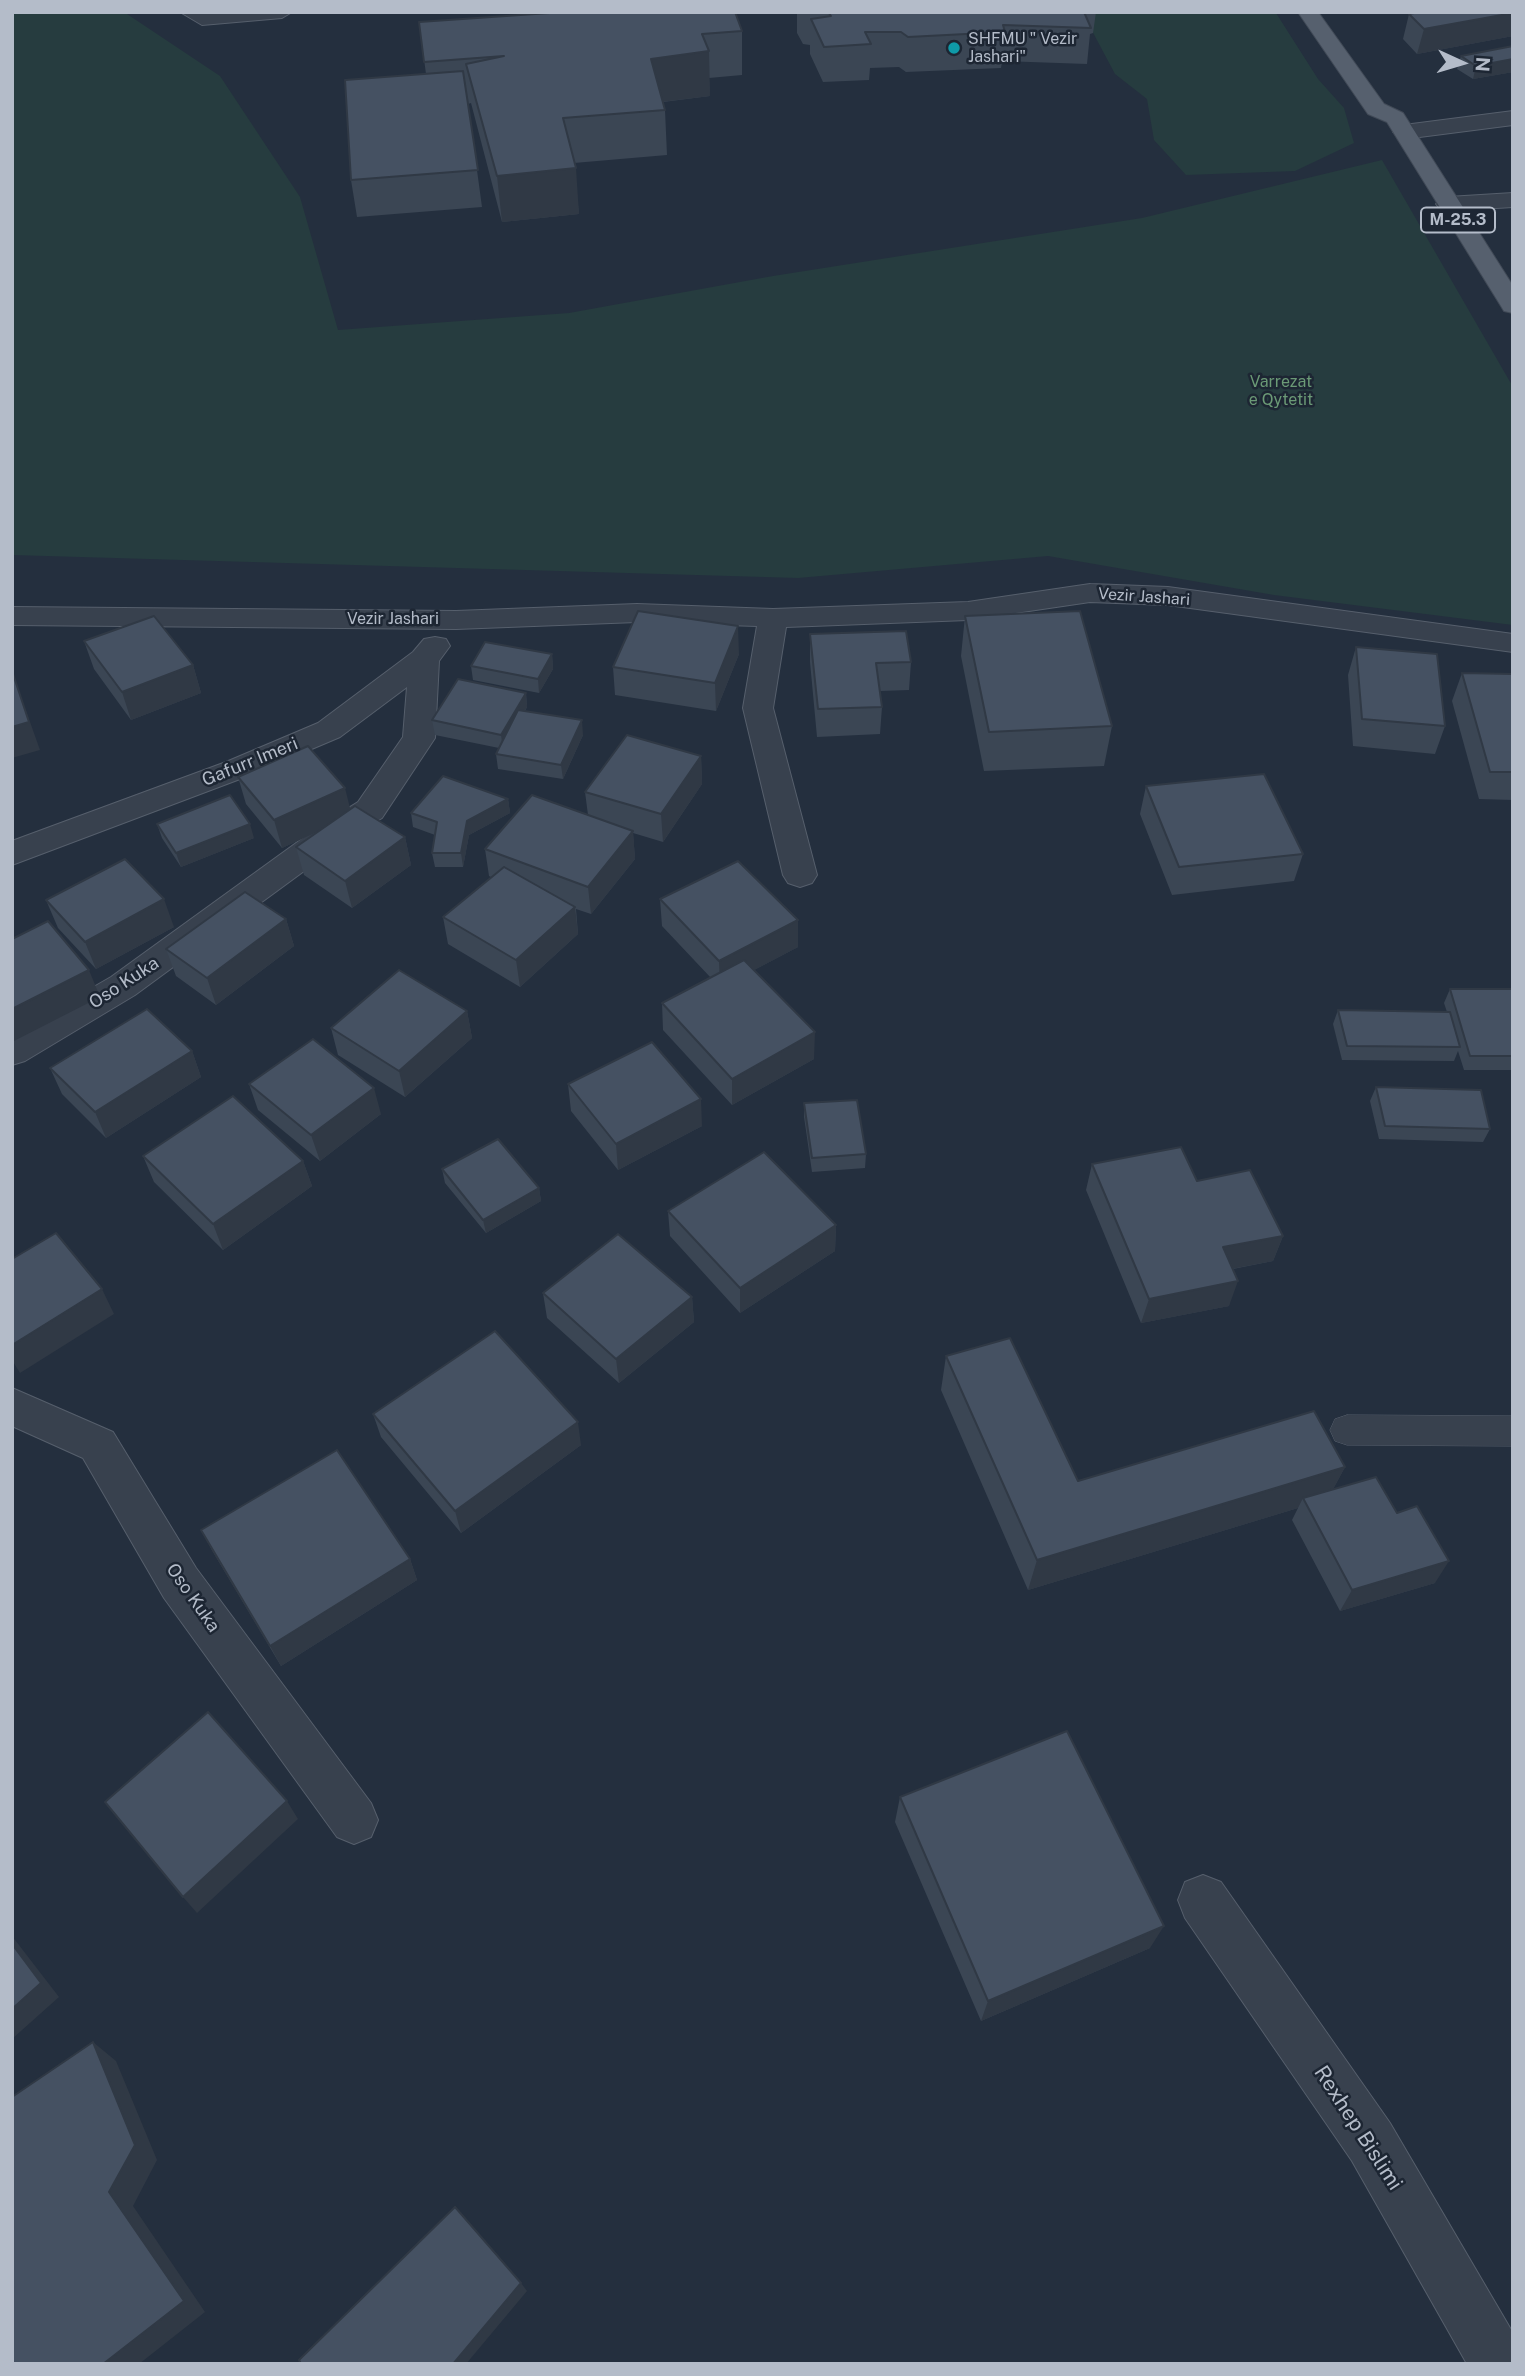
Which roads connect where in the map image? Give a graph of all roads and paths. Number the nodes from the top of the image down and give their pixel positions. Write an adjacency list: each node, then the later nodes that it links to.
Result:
1 (282, 12): 3 (street)
2 (1308, 12): 4 (main road, M-25.3)
3 (196, 15)
4 (1397, 116): 5 (street); 7 (main road, M-25.3)
5 (1513, 118)
6 (1513, 200): 7 (street)
7 (1448, 204): 8 (main road, M-25.3)
8 (1513, 306)
9 (12, 616): 11 (street, Vezir Jashari)
10 (773, 618): 11 (street, Vezir Jashari); 12 (street, Vezir Jashari); 15 (street)
11 (456, 620): 13 (street, Gafurr Imeri)
12 (1513, 643)
13 (424, 659): 14 (street, Gafurr Imeri); 16 (street, Oso Kuka)
14 (12, 854)
15 (800, 875)
16 (12, 1051)
17 (12, 1406): 20 (street, Oso Kuka)
18 (1347, 1430): 19 (lane)
19 (1513, 1431)
20 (354, 1820)
21 (1203, 1900): 22 (street, Rexhep Bislimi)
22 (1499, 2364)

